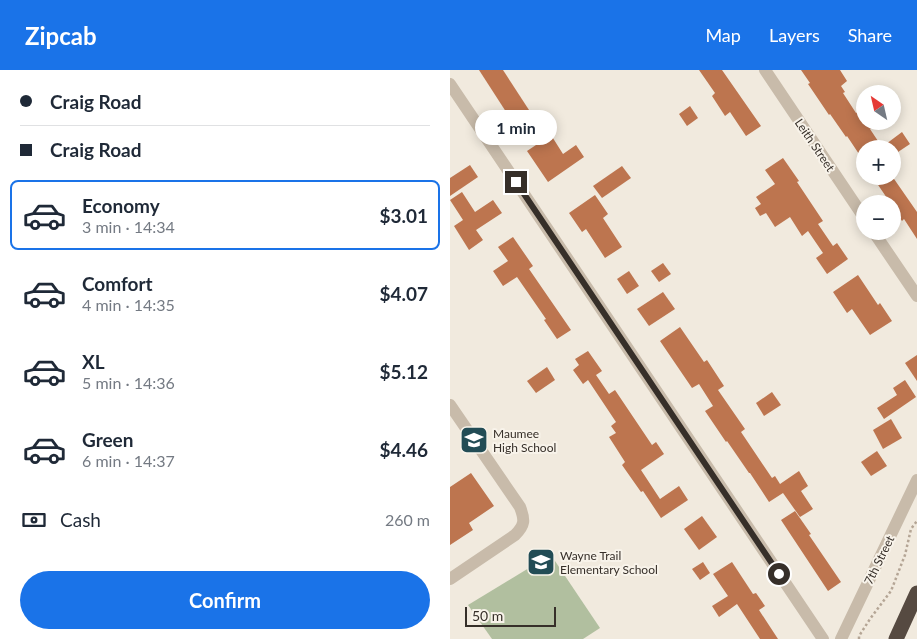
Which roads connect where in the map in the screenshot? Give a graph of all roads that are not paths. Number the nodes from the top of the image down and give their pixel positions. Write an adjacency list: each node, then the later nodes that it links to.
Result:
1 (765, 70): 3 (street, Leith Street)
2 (450, 84): 10 (street)
3 (856, 206)
4 (879, 240): 5 (street)
5 (917, 296)
6 (450, 405): 8 (street)
7 (917, 480): 11 (street, 7th Street)
8 (450, 579)
9 (917, 594): 12 (highway)
10 (823, 639)
11 (841, 639)
12 (896, 639)

